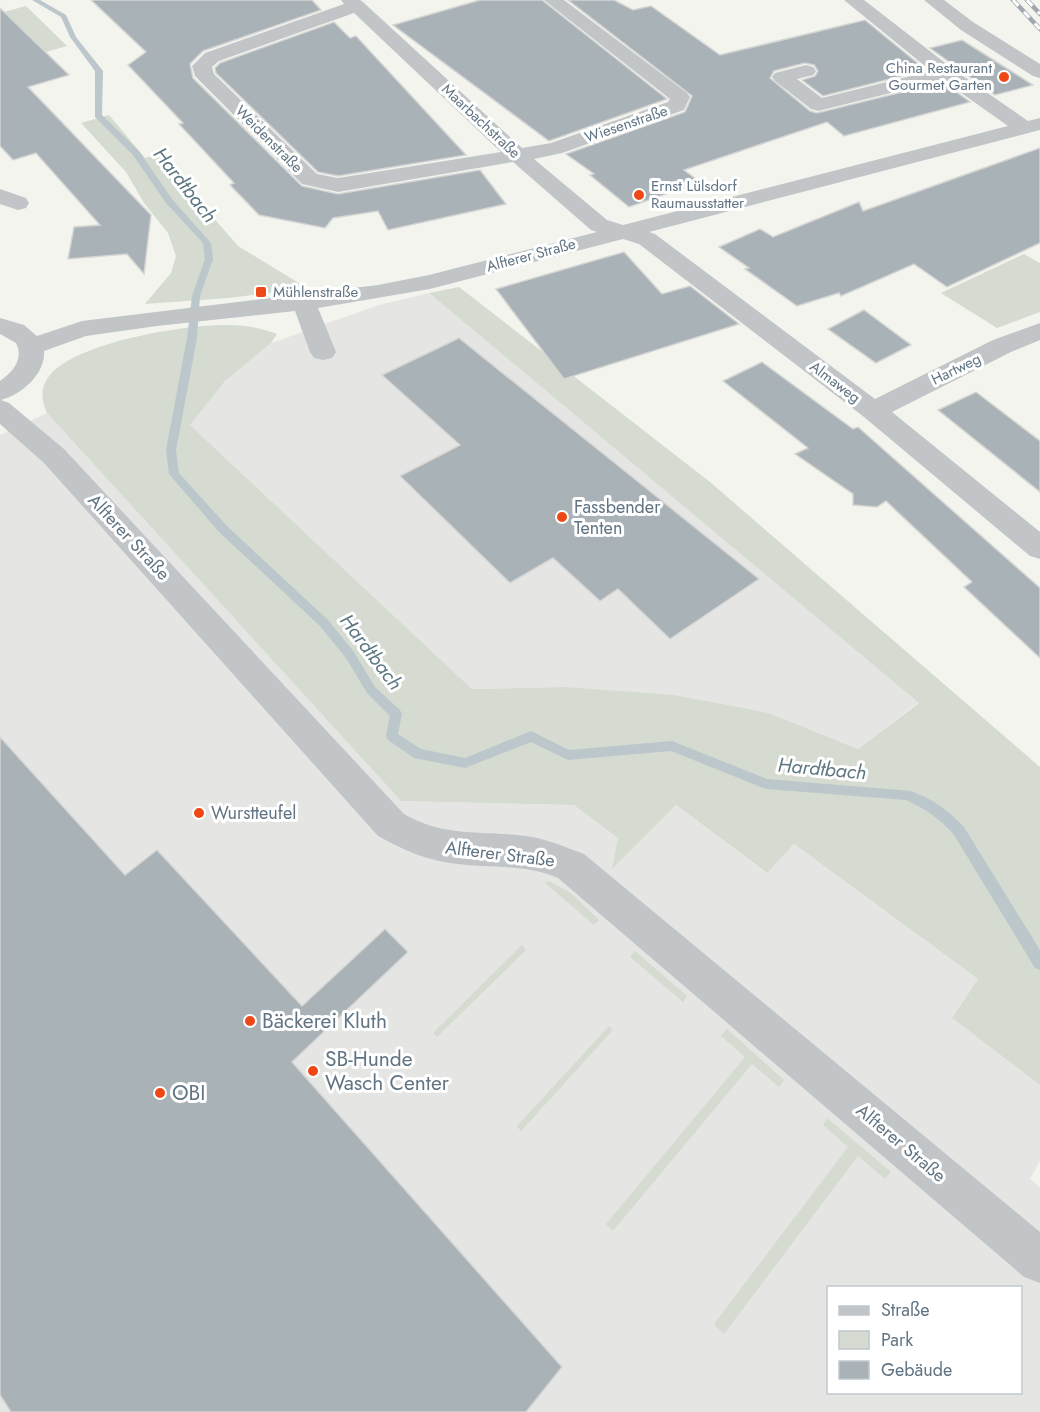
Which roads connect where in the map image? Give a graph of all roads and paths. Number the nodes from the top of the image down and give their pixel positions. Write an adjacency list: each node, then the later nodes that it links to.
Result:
1 (553, 0): 9 (street, Wiesenstraße)
2 (853, 0): 7 (street, Alfterer Straße)
3 (933, 0): 6 (street)
4 (353, 2): 9 (street, Maarbachstraße); 9 (street, Weidenstraße)
5 (807, 71): 7 (street)
6 (1040, 72)
7 (946, 73): 8 (street, Alfterer Straße)
8 (1032, 126): 10 (street, Alfterer Straße)
9 (516, 154): 10 (street, Maarbachstraße)
10 (620, 232): 11 (street, Alfterer Straße); 18 (street, Almaweg)
11 (304, 303): 14 (street, Alfterer Straße); 15 (street)
12 (0, 326): 14 (street)
13 (1040, 331): 18 (street, Hartweg)
14 (32, 346): 16 (street)
15 (323, 352)
16 (0, 392)
17 (0, 409): 20 (street, Alfterer Straße)
18 (873, 411): 19 (street, Almaweg)
19 (1040, 548)
20 (1040, 1261)

